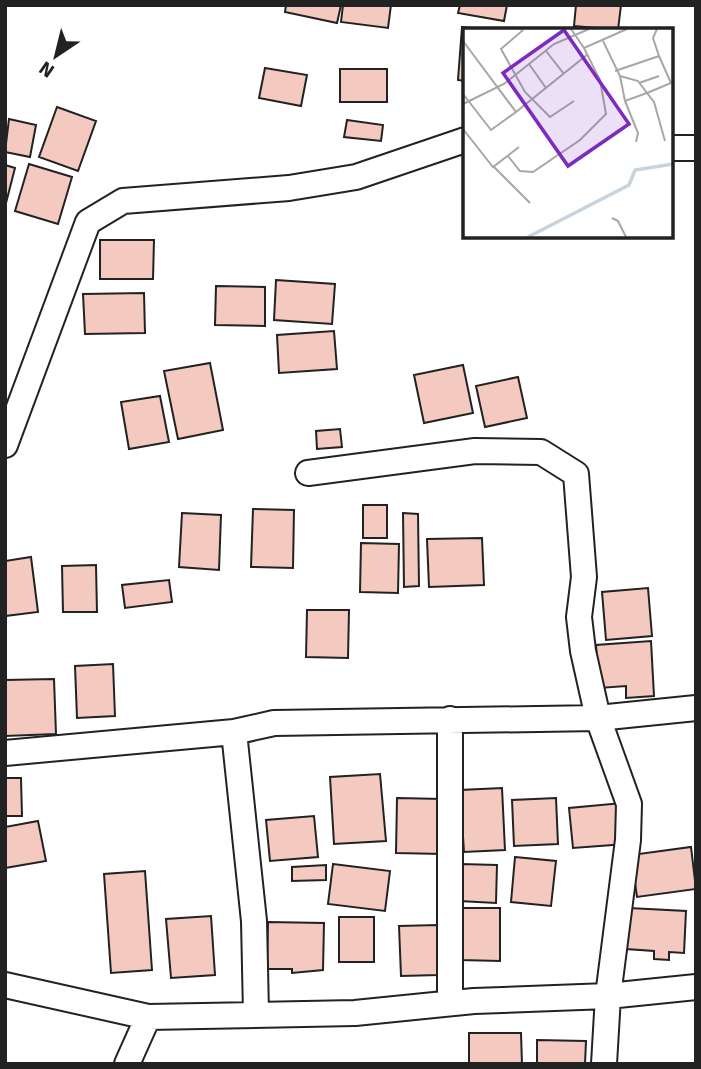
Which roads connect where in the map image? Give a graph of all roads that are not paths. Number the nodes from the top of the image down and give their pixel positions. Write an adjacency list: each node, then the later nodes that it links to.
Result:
1 (463, 141): 4 (street)
2 (673, 148): 3 (street)
3 (696, 148)
4 (5, 445)
5 (309, 473): 7 (street)
6 (696, 708): 7 (street)
7 (598, 718): 8 (street); 13 (street)
8 (450, 719): 9 (street); 14 (street)
9 (234, 733): 10 (street); 15 (street)
10 (5, 753)
11 (5, 985): 16 (street)
12 (696, 987): 13 (street)
13 (608, 996): 14 (street); 18 (street)
14 (450, 1003): 15 (street)
15 (256, 1013): 16 (street)
16 (148, 1017): 17 (street)
17 (127, 1064)
18 (604, 1064)

